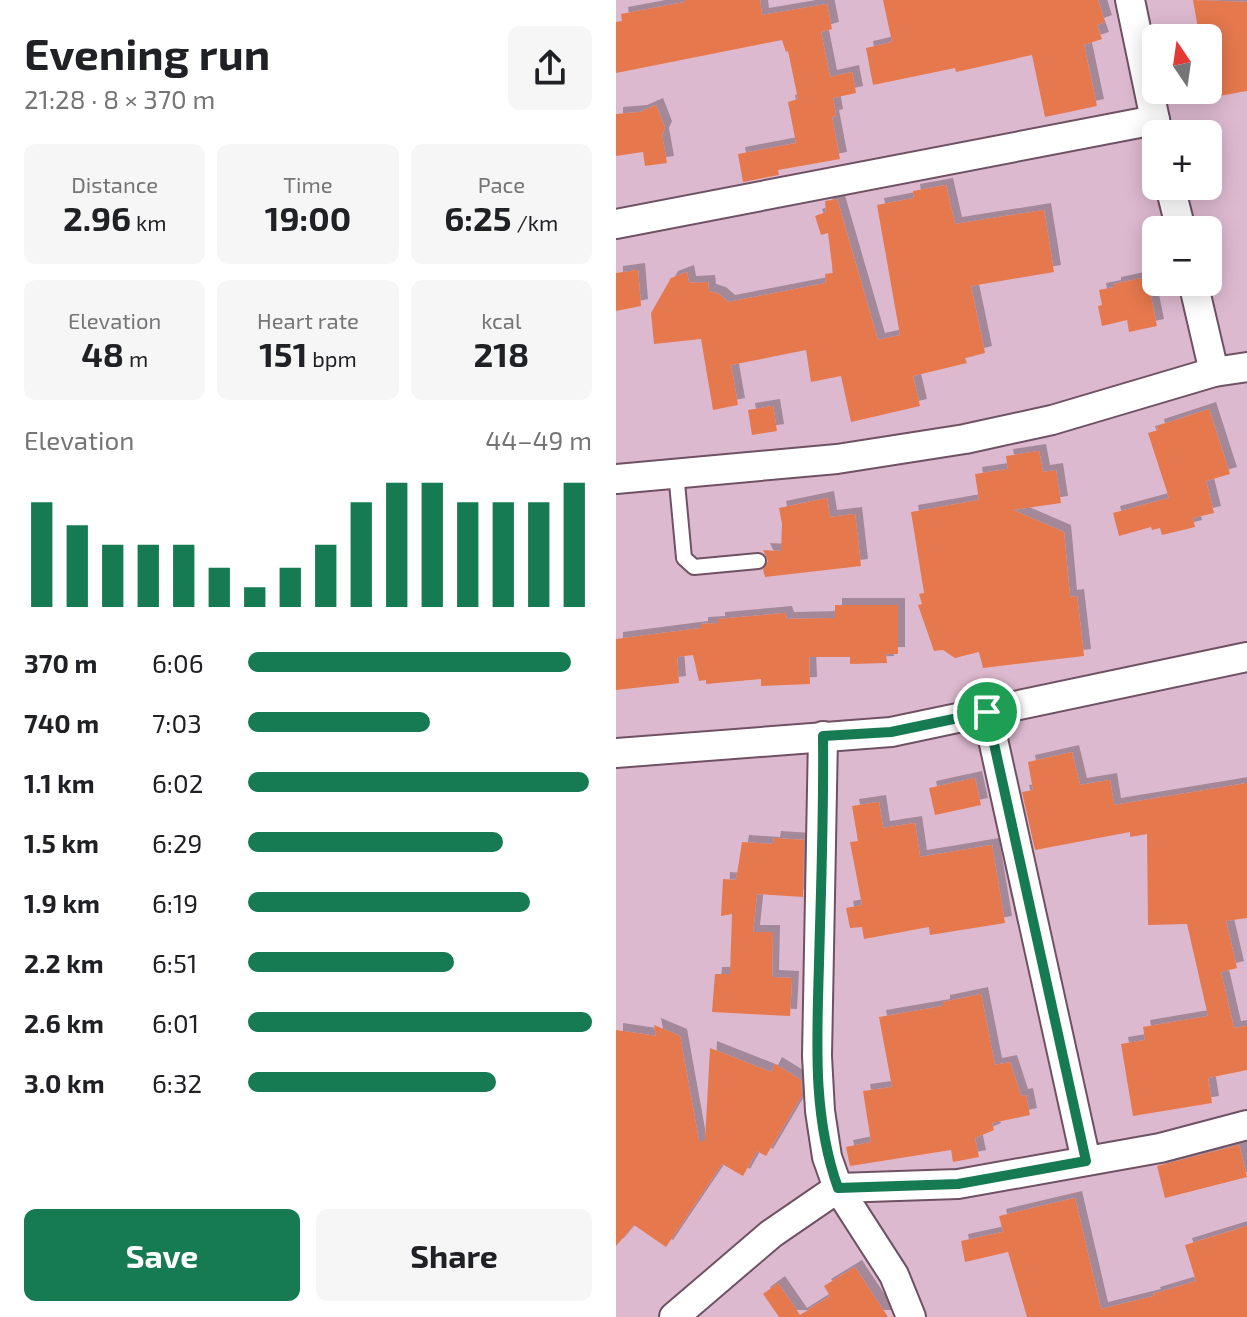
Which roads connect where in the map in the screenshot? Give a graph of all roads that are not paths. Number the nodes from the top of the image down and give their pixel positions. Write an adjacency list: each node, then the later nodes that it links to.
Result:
1 (1130, 0): 2 (street)
2 (1156, 120)
3 (1142, 130): 4 (street)
4 (616, 224)
5 (1196, 296): 7 (street)
6 (1247, 367): 7 (street)
7 (1214, 372): 8 (street)
8 (676, 472): 9 (street); 10 (lane)
9 (616, 479)
10 (758, 561)
11 (1247, 657): 12 (street)
12 (987, 712): 13 (street); 16 (street)
13 (823, 736): 14 (street); 17 (street)
14 (616, 753)
15 (1247, 1125): 16 (street)
16 (1086, 1161): 17 (street)
17 (838, 1188): 18 (street); 19 (street)
18 (674, 1317)
19 (911, 1317)

